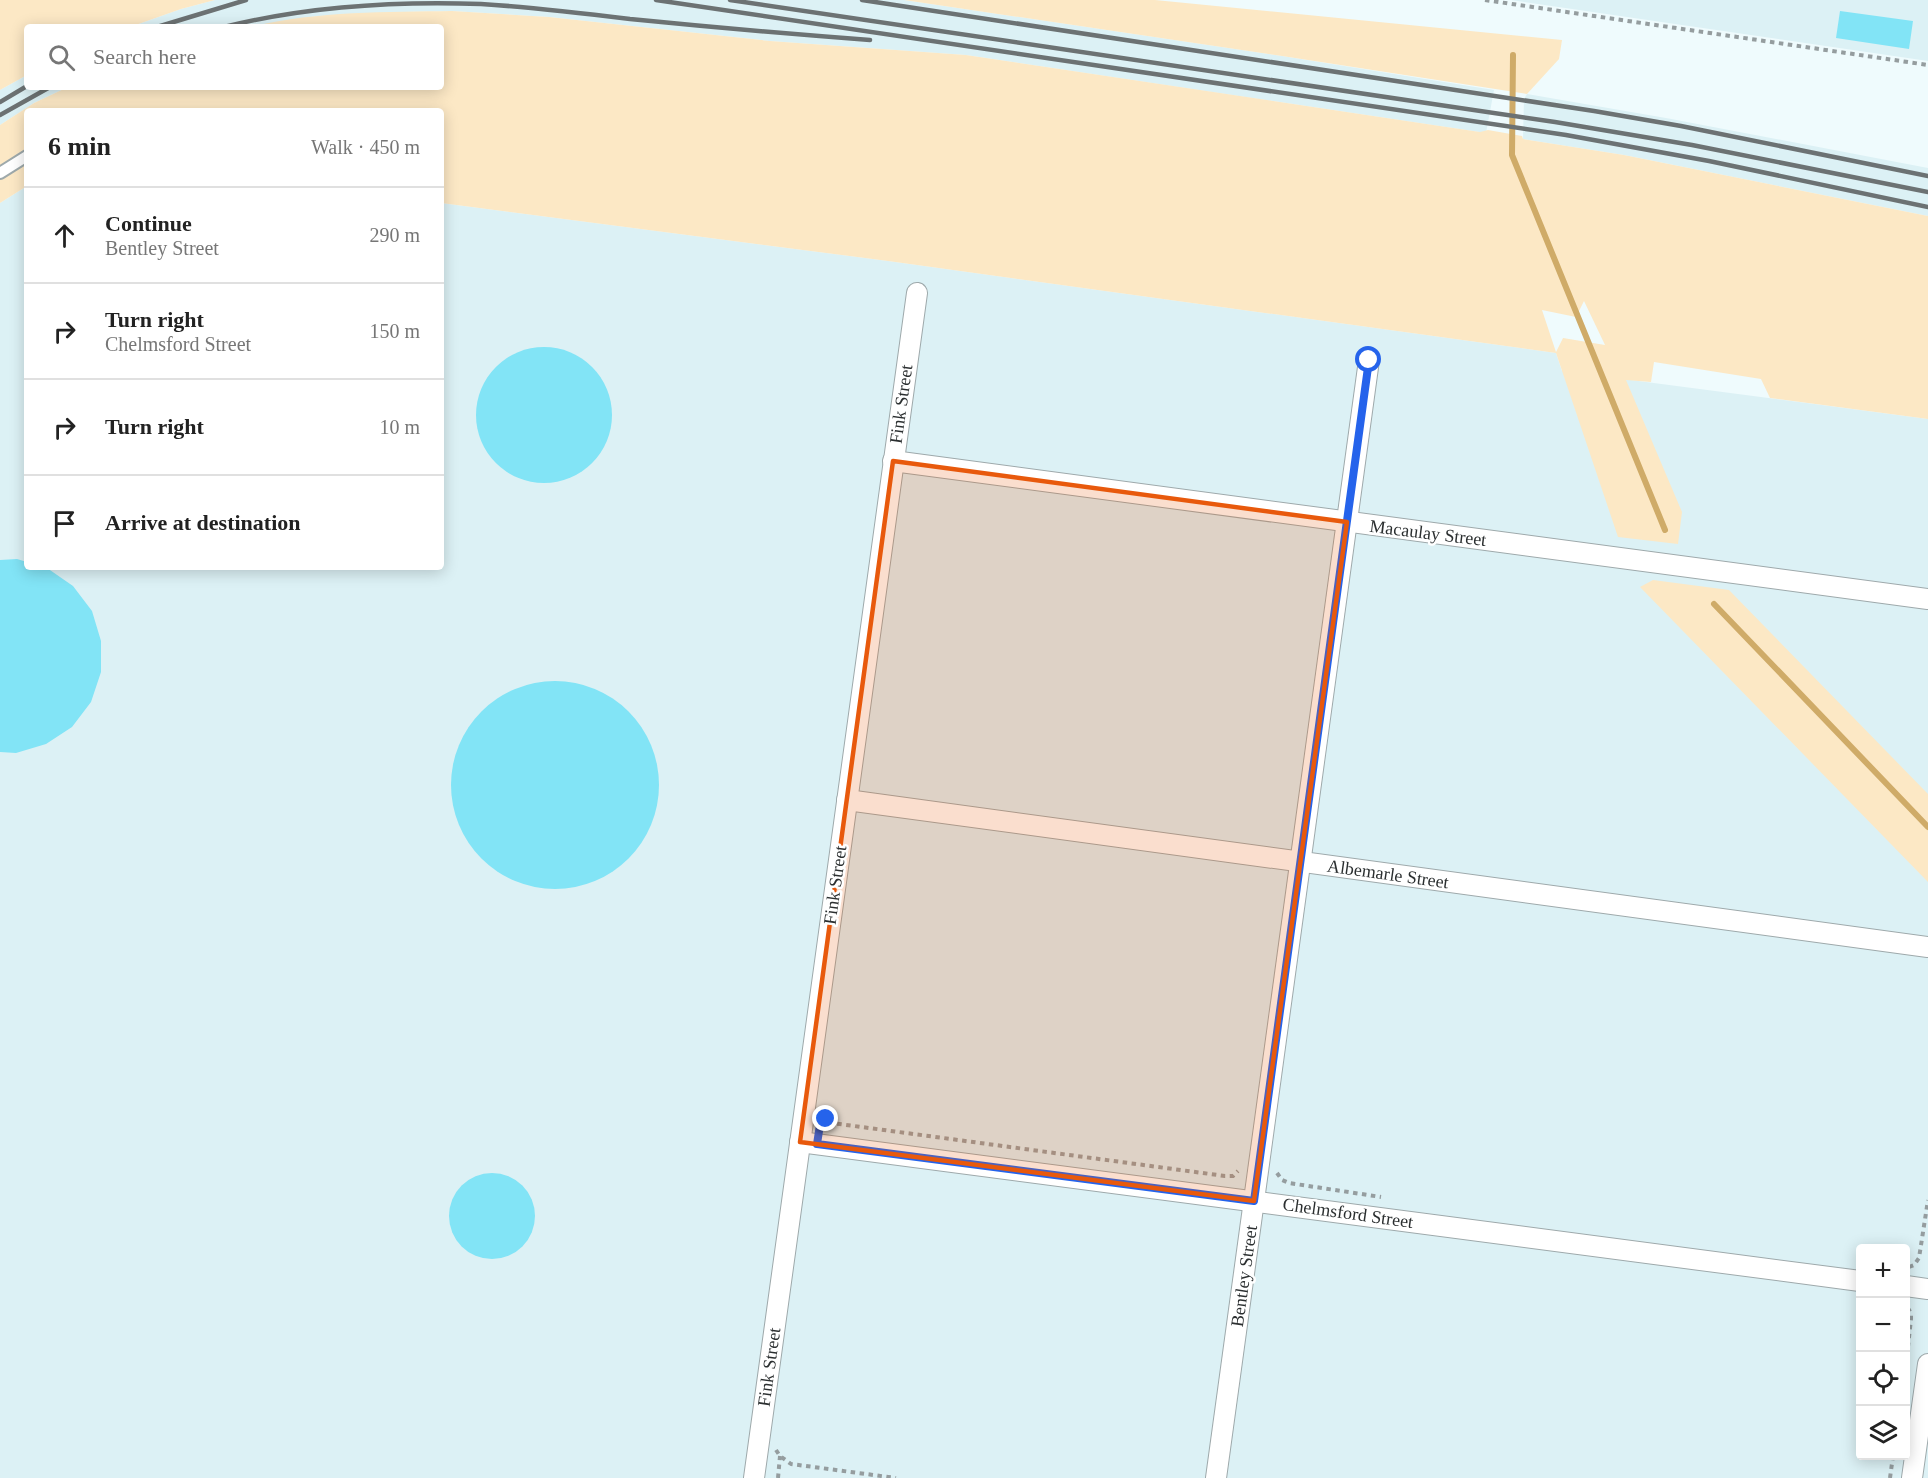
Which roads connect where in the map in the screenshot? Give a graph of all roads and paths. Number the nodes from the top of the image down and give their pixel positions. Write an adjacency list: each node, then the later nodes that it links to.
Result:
1 (1485, 0): 2 (path)
2 (1928, 65)
3 (24, 158): 4 (lane)
4 (0, 173)
5 (916, 293): 7 (street, Fink Street)
6 (1369, 360): 8 (street, Bentley Street)
7 (893, 461): 8 (street, Macaulay Street); 10 (street, Fink Street)
8 (1347, 522): 9 (street, Macaulay Street); 11 (street, Bentley Street)
9 (1928, 599)
10 (847, 800): 11 (street, Albemarle Street); 13 (street, Fink Street)
11 (1301, 862): 12 (street, Albemarle Street); 18 (street, Bentley Street)
12 (1928, 948)
13 (808, 1143): 14 (path); 18 (street, Chelmsford Street); 29 (street, Fink Street)
14 (1239, 1169)
15 (1277, 1173): 16 (path)
16 (1384, 1197)
17 (1928, 1200): 19 (path)
18 (1254, 1201): 20 (street, Chelmsford Street); 32 (street, Bentley Street)
19 (1910, 1266)
20 (1856, 1280)
21 (1910, 1287): 22 (street)
22 (1928, 1289)
23 (1910, 1312): 24 (path)
24 (1910, 1327)
25 (1928, 1364): 34 (street)
26 (776, 1441): 27 (path)
27 (780, 1456): 30 (path); 31 (path)
28 (1892, 1460): 33 (path)
29 (754, 1478)
30 (778, 1478)
31 (896, 1478)
32 (1216, 1478)
33 (1890, 1478)
34 (1912, 1478)

